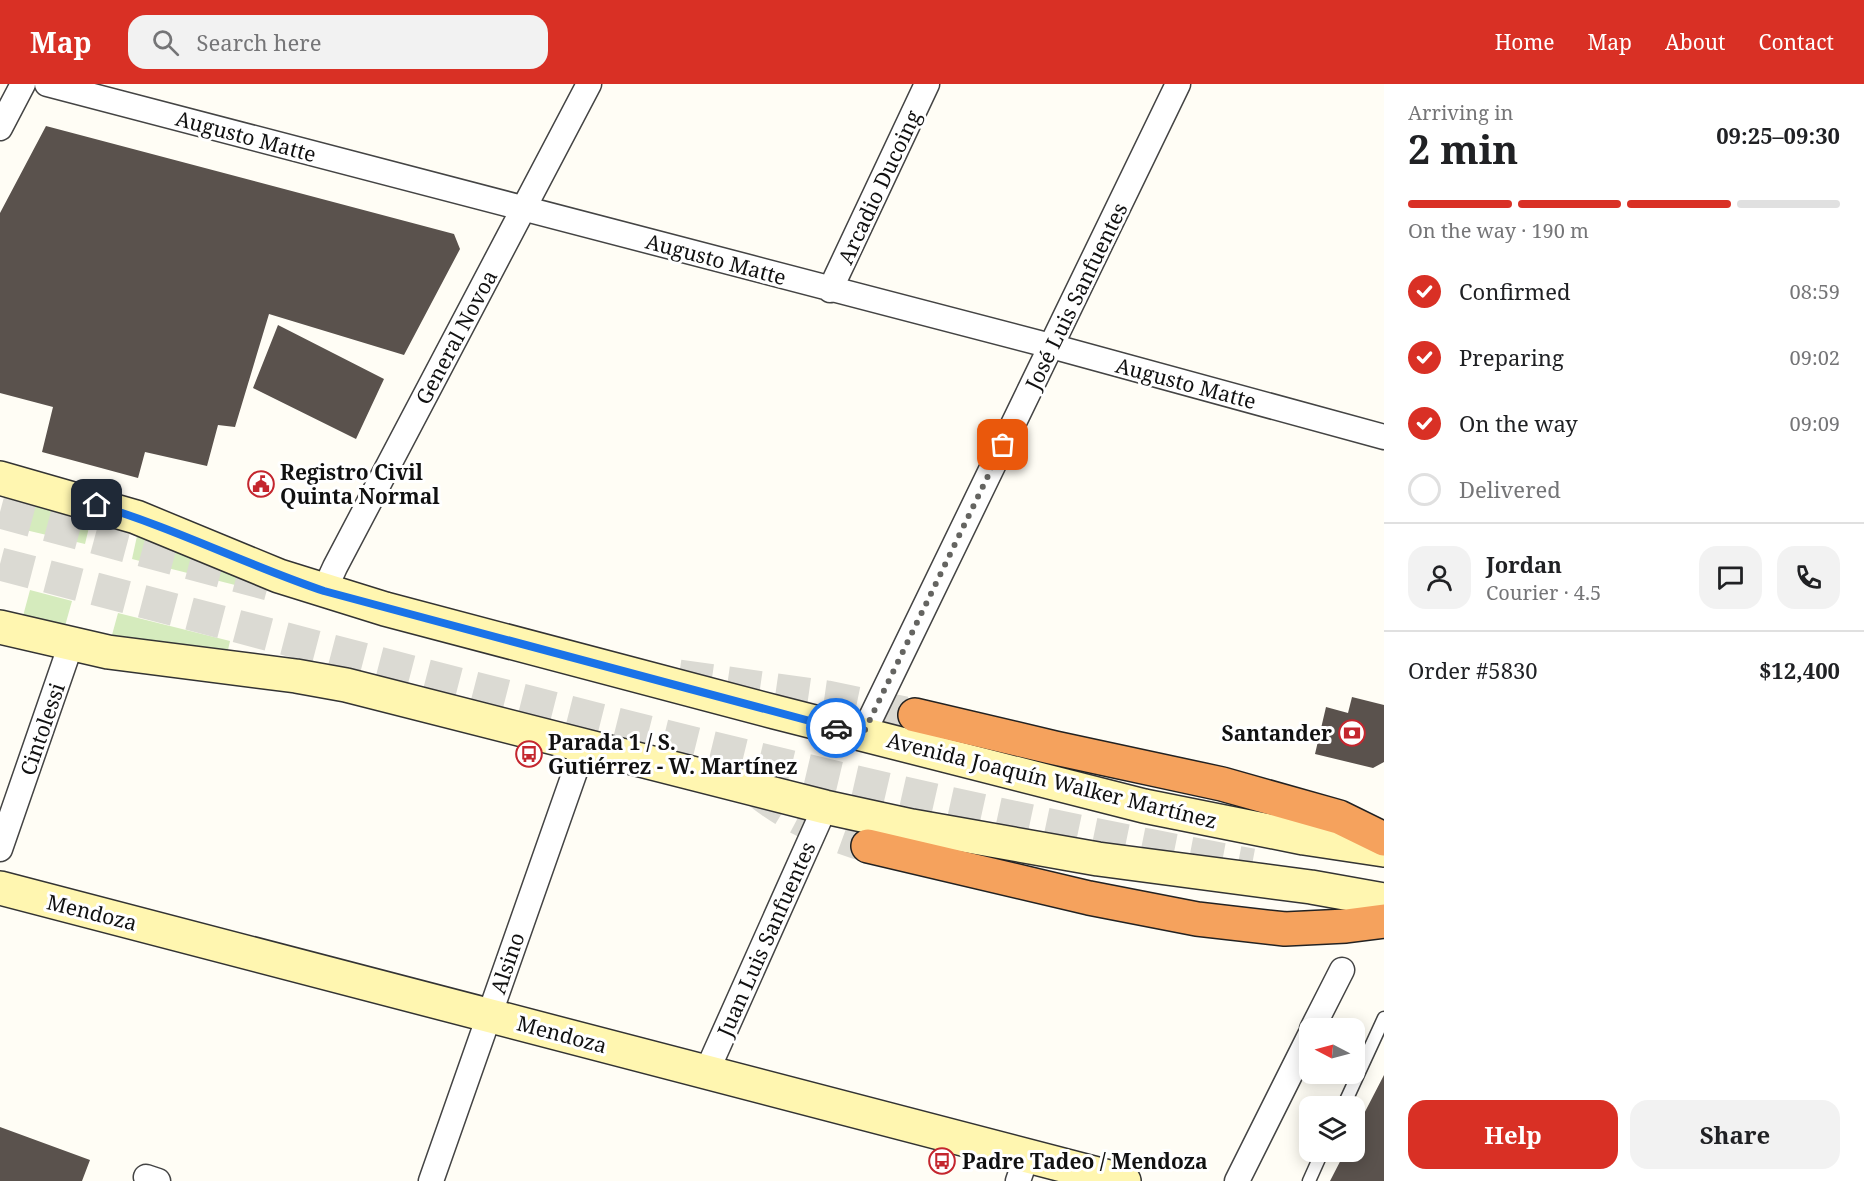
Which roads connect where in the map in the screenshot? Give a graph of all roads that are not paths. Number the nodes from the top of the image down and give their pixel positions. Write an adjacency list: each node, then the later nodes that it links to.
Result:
1 (23, 84): 6 (street)
2 (47, 84): 7 (street, Augusto Matte)
3 (589, 84): 7 (street, General Novoa)
4 (927, 84): 8 (street, Arcadio Ducoing)
5 (1178, 84): 9 (street, José Luis Sanfuentes)
6 (0, 128)
7 (524, 208): 8 (street, Augusto Matte); 12 (street, General Novoa)
8 (830, 290): 9 (street, Augusto Matte)
9 (1051, 346): 10 (street, Augusto Matte); 16 (street, José Luis Sanfuentes)
10 (1384, 437)
11 (0, 478): 12 (main road, Avenida Joaquín Walker Martínez)
12 (324, 591): 16 (main road, Avenida Joaquín Walker Martínez)
13 (0, 627): 14 (main road)
14 (71, 644): 17 (main road); 21 (street, Cintolessi)
15 (915, 715): 19 (highway)
16 (863, 734): 22 (main road, Avenida Joaquín Walker Martínez)
17 (584, 746): 18 (main road); 27 (street, Alsino)
18 (825, 807): 24 (main road); 31 (street, Juan Luis Sanfuentes)
19 (1384, 838)
20 (868, 846): 25 (highway)
21 (0, 849)
22 (1384, 850)
23 (0, 888): 27 (main road, Mendoza)
24 (1384, 900)
25 (1384, 921)
26 (1342, 970): 28 (street)
27 (489, 1015): 31 (main road, Mendoza); 35 (street, Alsino)
28 (1318, 1018)
29 (1384, 1018): 32 (lane)
30 (1299, 1057): 37 (street)
31 (707, 1071): 34 (main road, Mendoza)
32 (1348, 1096)
33 (1318, 1162): 38 (lane)
34 (1022, 1168): 36 (main road, Mendoza)
35 (431, 1181)
36 (1125, 1181)
37 (1237, 1181)
38 (1309, 1181)

